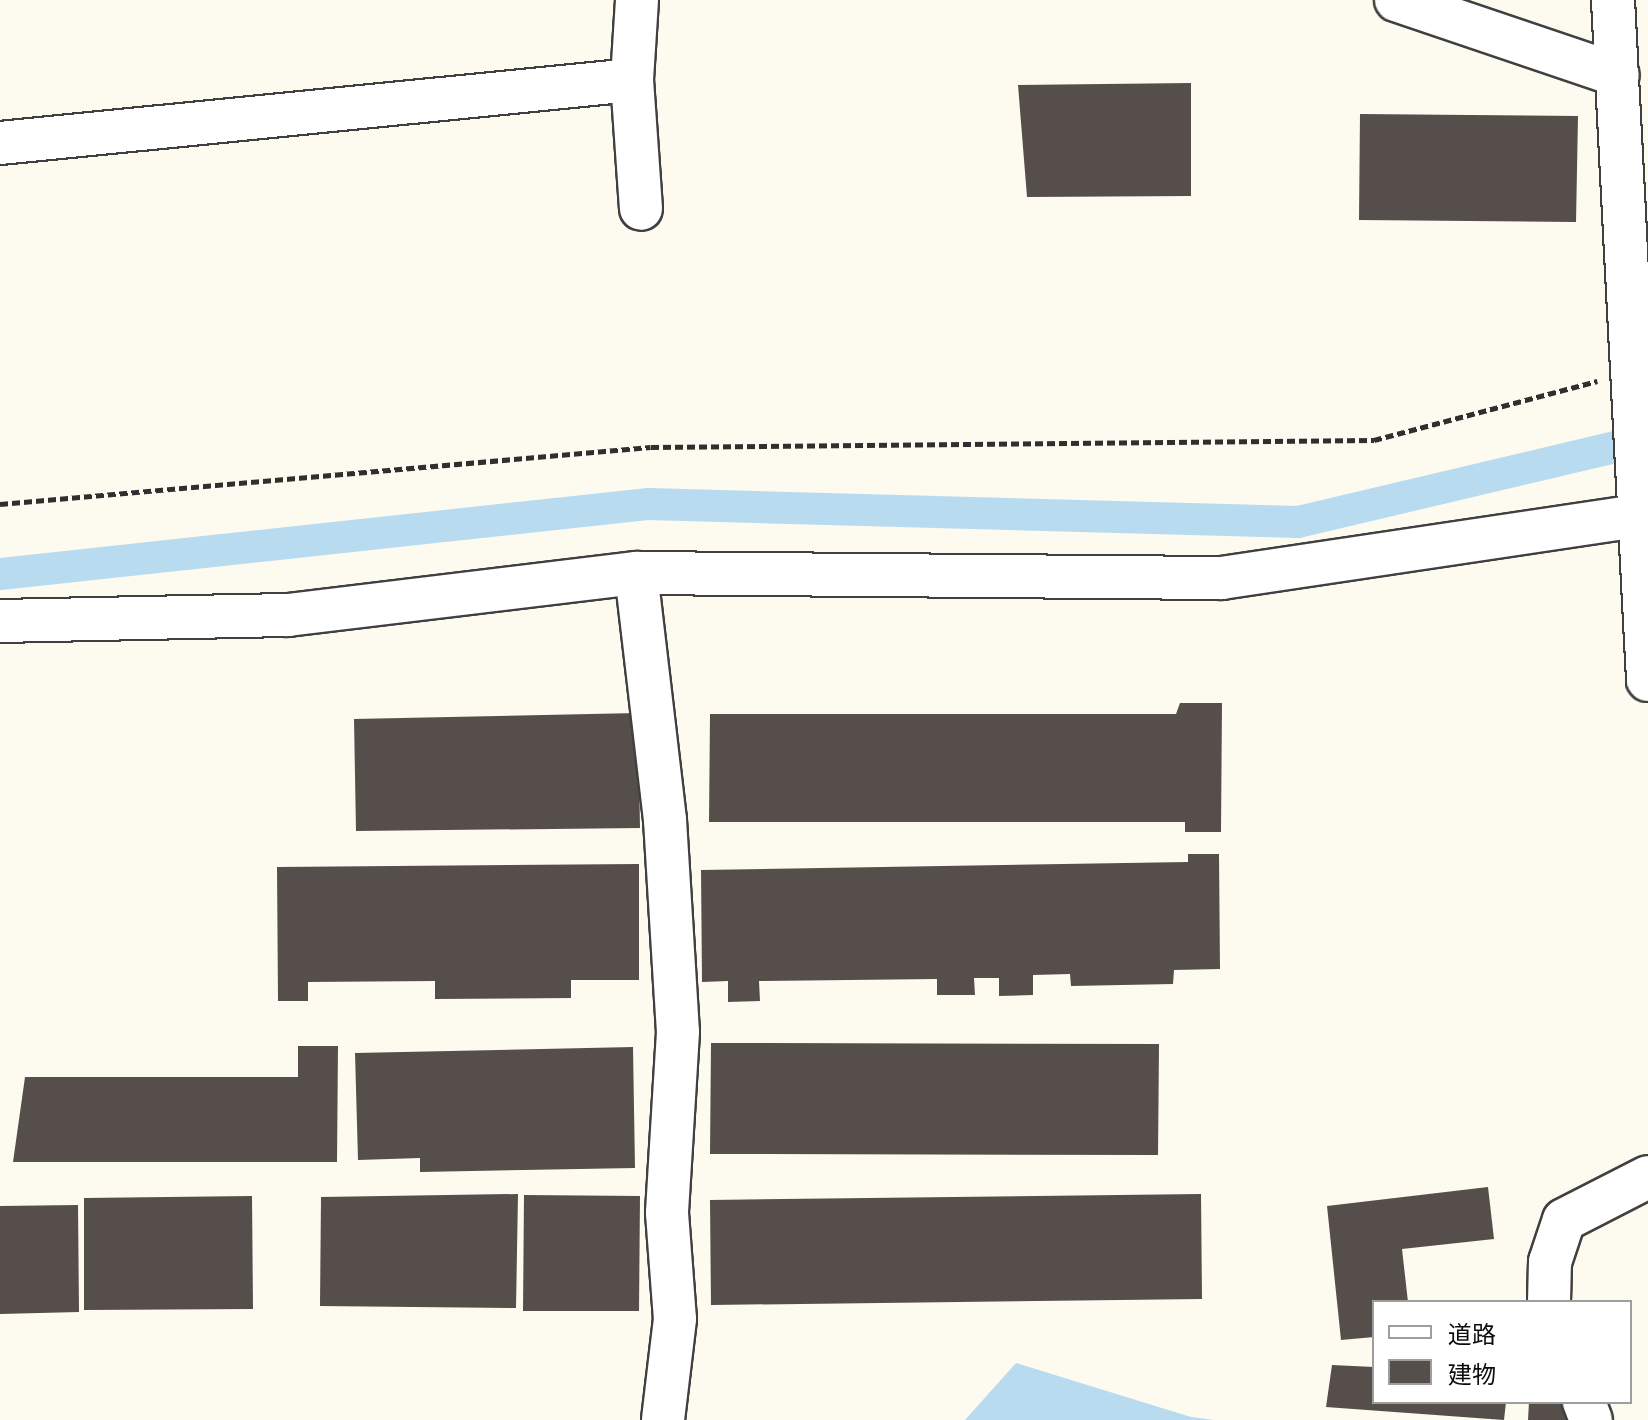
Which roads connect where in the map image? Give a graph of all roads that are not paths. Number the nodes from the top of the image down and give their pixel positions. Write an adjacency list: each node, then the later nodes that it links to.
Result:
1 (637, 0): 5 (street)
2 (1396, 0): 4 (street)
3 (1613, 0): 4 (street)
4 (1628, 72): 8 (street)
5 (632, 80): 6 (street); 7 (street)
6 (0, 143)
7 (641, 209)
8 (1636, 516): 9 (street); 11 (street)
9 (636, 573): 10 (street); 14 (street)
10 (0, 621)
11 (1648, 680)
12 (1648, 1177): 13 (street)
13 (1549, 1300)
14 (663, 1420)

